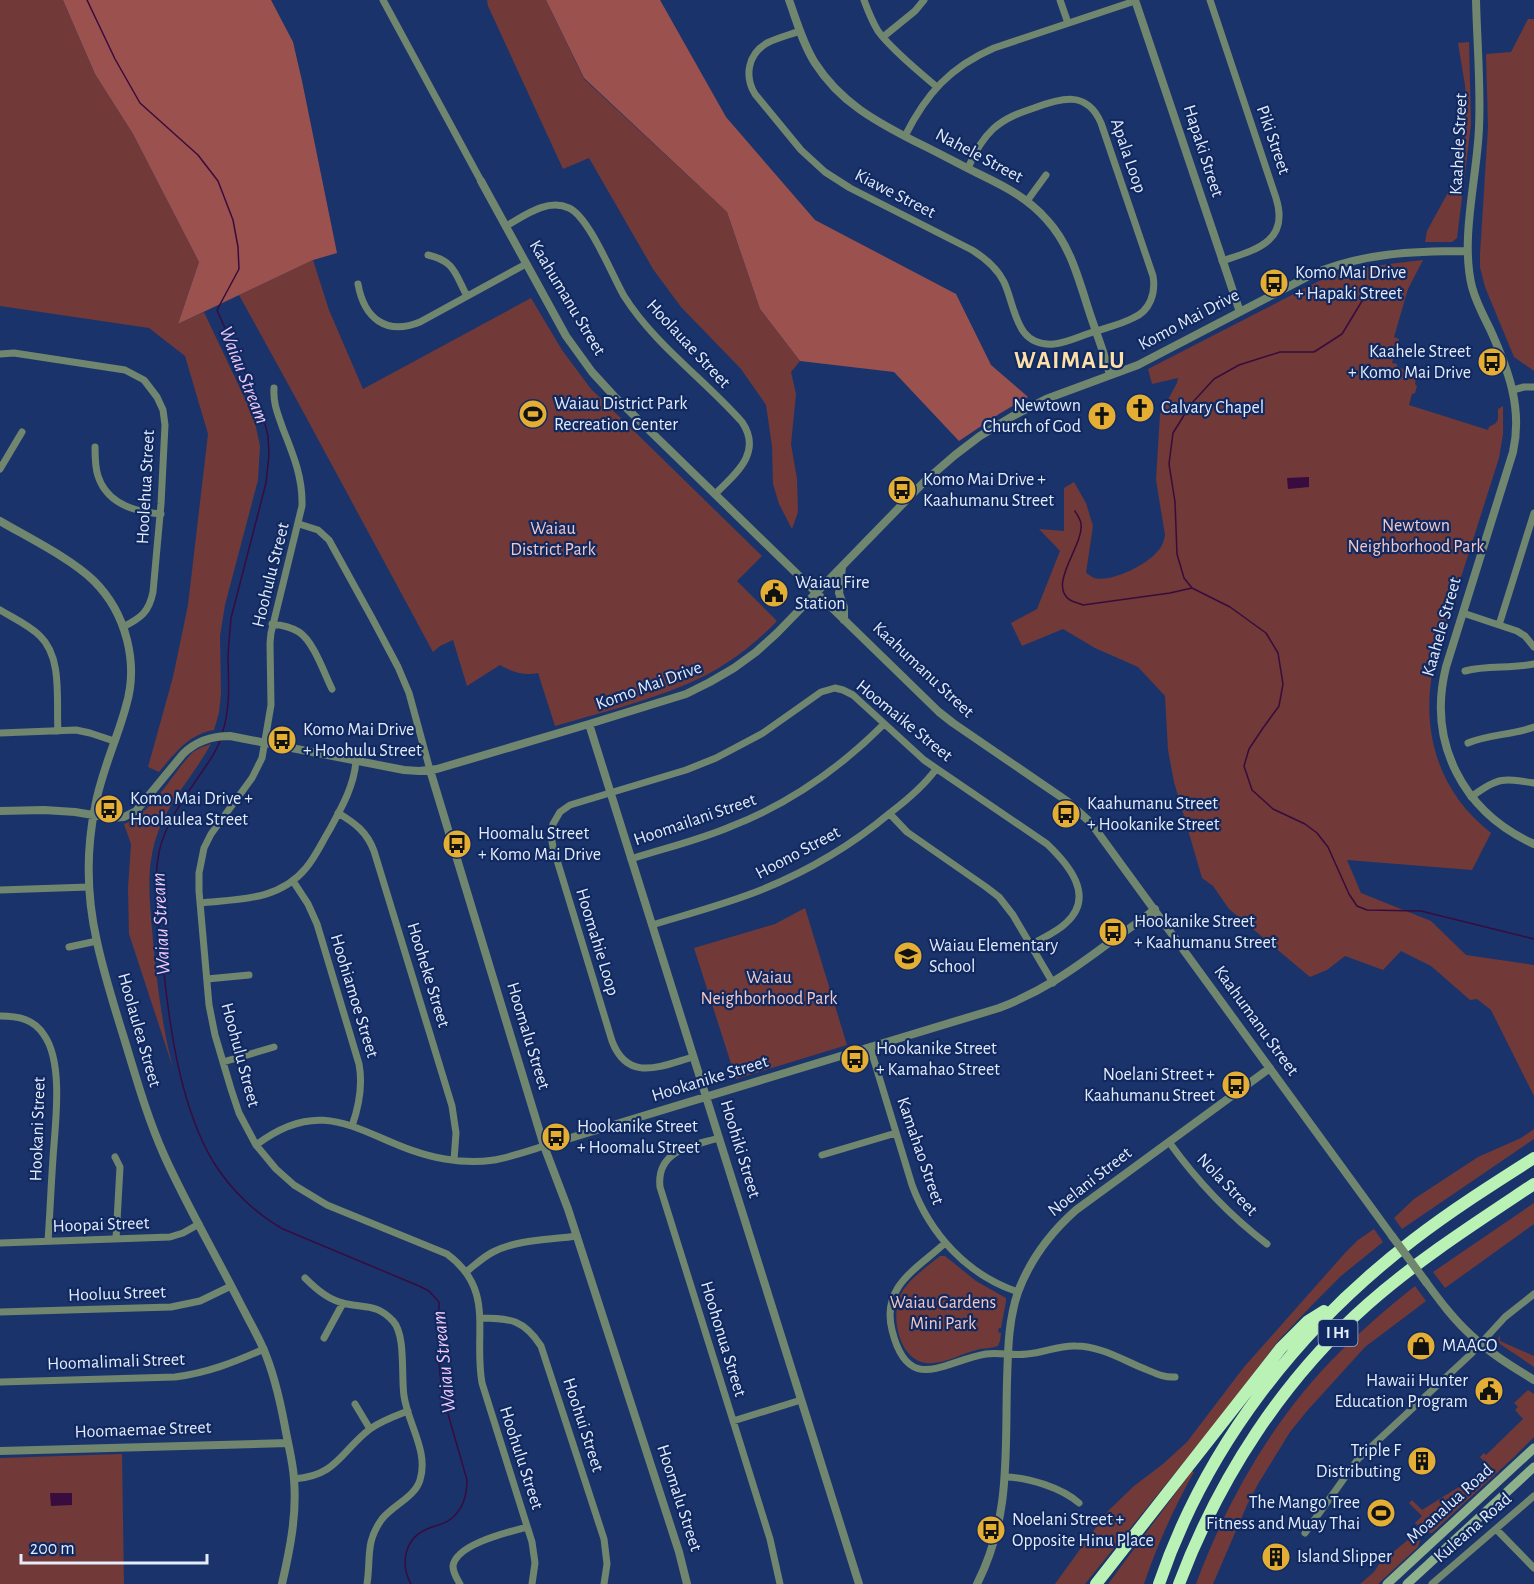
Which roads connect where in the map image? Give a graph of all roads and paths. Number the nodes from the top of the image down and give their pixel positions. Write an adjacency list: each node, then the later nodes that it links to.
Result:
1 (384, 0): 16 (street, Kaahumanu Street)
2 (789, 0): 10 (street, Nahele Street)
3 (864, 0): 11 (street)
4 (924, 0): 11 (street)
5 (1060, 0): 9 (street)
6 (1135, 0): 9 (street); 21 (street, Hapaki Street)
7 (1210, 0): 21 (street, Piki Street)
8 (1476, 0): 19 (street, Kaahele Street)
9 (1068, 23): 12 (street)
10 (800, 31): 13 (street, Nahele Street); 26 (street, Kiawe Street)
11 (883, 37): 12 (street)
12 (936, 87): 13 (street)
13 (905, 136): 14 (street, Nahele Street)
14 (968, 168): 17 (street, Nahele Street); 26 (street, Apala Loop)
15 (1047, 175): 17 (street)
16 (481, 181): 18 (street, Kaahumanu Street)
17 (1027, 201): 26 (street, Nahele Street)
18 (506, 226): 22 (street, Kaahumanu Street); 35 (street, Hoolauae Street)
19 (1467, 250): 25 (street, Komo Mai Drive); 31 (street, Kaahele Street)
20 (428, 255): 24 (street)
21 (1222, 261): 25 (street, Hapaki Street)
22 (526, 264): 24 (street); 35 (street, Kaahumanu Street)
23 (358, 284): 24 (street)
24 (467, 296)
25 (1240, 312): 28 (street, Komo Mai Drive)
26 (1096, 331): 28 (street, Nahele Street)
27 (0, 354): 37 (street, Hoolehua Street)
28 (1110, 375): 40 (street, Komo Mai Drive)
29 (1534, 387): 31 (street)
30 (274, 388): 39 (street, Hoohulu Street)
31 (1513, 390): 43 (street, Kaahele Street)
32 (22, 432): 34 (street)
33 (95, 447): 37 (street)
34 (0, 469)
35 (715, 495): 41 (street, Kaahumanu Street)
36 (1534, 513): 46 (street)
37 (160, 514): 47 (street, Hoolehua Street)
38 (0, 521): 47 (street, Hoolaulea Street)
39 (299, 524): 45 (street, Hoohulu Street); 63 (street, Hoomalu Street)
40 (842, 567): 41 (street, Komo Mai Drive); 44 (street)
41 (816, 593): 44 (street, Kaahumanu Street); 53 (street, Komo Mai Drive)
42 (0, 610): 56 (street)
43 (1463, 613): 46 (street); 66 (street, Kaahele Street)
44 (844, 620): 77 (street, Kaahumanu Street)
45 (272, 624): 52 (street); 59 (street, Hoohulu Street)
46 (1499, 625): 48 (street)
47 (123, 627): 58 (street, Hoolaulea Street)
48 (1531, 637): 49 (street)
49 (1534, 647)
50 (1534, 664): 51 (street)
51 (1465, 671)
52 (332, 689)
53 (590, 724): 63 (street, Komo Mai Drive); 65 (street, Hoohiki Street)
54 (884, 724): 62 (street, Hoomaike Street); 65 (street, Hoomaike Street); 72 (street, Hoomailani Street)
55 (1534, 726): 60 (street)
56 (58, 731): 57 (street); 58 (street)
57 (0, 733)
58 (114, 741): 70 (street, Hoolaulea Street)
59 (265, 743): 61 (street, Komo Mai Drive); 70 (street, Komo Mai Drive); 76 (street, Hoohulu Street)
60 (1468, 743)
61 (356, 760): 63 (street, Komo Mai Drive); 68 (street)
62 (936, 769): 69 (street, Hoono Street); 80 (street, Hoomaike Street)
63 (430, 770): 97 (street, Hoomalu Street)
64 (1534, 783): 66 (street)
65 (611, 792): 72 (street, Hoohiki Street); 88 (street, Hoomahie Loop)
66 (1471, 797): 71 (street, Kaahele Street)
67 (0, 811): 70 (street, Komo Mai Drive)
68 (338, 813): 73 (street); 101 (street, Hooheke Street)
69 (890, 814): 78 (street, Hoono Street); 80 (street)
70 (93, 816): 74 (street, Hoolaulea Street)
71 (1534, 844)
72 (631, 859): 78 (street, Hoohiki Street)
73 (293, 881): 76 (street); 92 (street, Hoohiamoe Street)
74 (89, 887): 75 (street); 79 (street, Hoolaulea Street)
75 (0, 890)
76 (200, 903): 83 (street, Hoohulu Street)
77 (1155, 909): 84 (street, Hookanike Street); 90 (street, Kaahumanu Street)
78 (652, 925): 88 (street, Hoohiki Street)
79 (97, 941): 81 (street); 103 (street, Hoolaulea Street)
80 (1031, 945): 84 (street)
81 (69, 947)
82 (249, 975): 83 (street)
83 (207, 979): 89 (street, Hoohulu Street)
84 (1053, 983): 87 (street, Hookanike Street)
85 (0, 1016): 106 (street, Hookani Street)
86 (274, 1047): 89 (street)
87 (870, 1047): 91 (street, Hookanike Street); 93 (street, Kamahao Street)
88 (693, 1057): 91 (street, Hoohiki Street)
89 (223, 1062): 96 (street, Hoohulu Street)
90 (1270, 1068): 95 (street, Noelani Street); 120 (street, Kaahumanu Street, bridge)
91 (706, 1097): 94 (street, Hoohiki Street); 97 (street, Hookanike Street)
92 (352, 1126): 96 (street, Hookanike Street); 101 (street, Hookanike Street)
93 (896, 1133): 98 (street); 108 (street, Kamahao Street)
94 (719, 1138): 126 (street, Hoohiki Street); 129 (street, Hoohonua Street)
95 (1169, 1142): 109 (street, Nola Street); 113 (street, Noelani Street)
96 (256, 1145): 110 (street, Hoohulu Street)
97 (544, 1146): 101 (street, Hookanike Street); 104 (street, Hoomalu Street)
98 (822, 1155)
99 (116, 1157): 105 (street)
100 (1534, 1158): 114 (highway, I H1)
101 (454, 1160)
102 (1534, 1184): 142 (highway, I H1)
103 (199, 1224): 105 (street, Hoopai Street); 112 (street, Hoolaulea Street)
104 (577, 1236): 110 (street); 149 (street, Hoomalu Street)
105 (116, 1239): 106 (street, Hoopai Street)
106 (48, 1241): 107 (street, Hoopai Street)
107 (0, 1243)
108 (945, 1243): 113 (street, Kamahao Street); 122 (street)
109 (1267, 1244)
110 (466, 1272): 118 (street, Hoohulu Street)
111 (305, 1278): 116 (street)
112 (231, 1286): 117 (street, Hooluu Street); 121 (street, Hoolaulea Street)
113 (1018, 1292): 122 (street, Noelani Street)
114 (1349, 1293): 153 (highway); 154 (highway, I H1)
115 (1534, 1294): 120 (street)
116 (344, 1303): 119 (street); 128 (street)
117 (0, 1312)
118 (480, 1318): 139 (street, Hoohulu Street); 148 (street, Hoohui Street)
119 (324, 1338)
120 (1480, 1344): 124 (street, Kaahumanu Street); 141 (street)
121 (264, 1349): 125 (street, Hoomalimali Street); 131 (street, Hoolaulea Street)
122 (1008, 1354): 123 (street); 135 (street, Noelani Street)
123 (1175, 1377)
124 (1534, 1380)
125 (0, 1382)
126 (801, 1400): 129 (street); 151 (street, Hoohiki Street)
127 (355, 1404): 130 (street)
128 (408, 1411): 130 (street); 145 (street)
129 (733, 1421): 150 (street, Hoohonua Street)
130 (370, 1429): 136 (street)
131 (288, 1443): 133 (street, Hoomaemae Street); 136 (street, Hoolaulea Street)
132 (1534, 1448): 157 (main road, Moanalua Road)
133 (0, 1451)
134 (1534, 1467): 158 (main road, Moanalua Road)
135 (1005, 1477): 138 (street); 152 (street, Noelani Street)
136 (294, 1479): 144 (street, Hoolaulea Street)
137 (1534, 1496): 140 (street, Kuleana Road)
138 (1079, 1503)
139 (527, 1527): 146 (street); 147 (street, Hoohulu Street)
140 (1496, 1529): 143 (street); 159 (street, Kuleana Road)
141 (1305, 1533)
142 (1198, 1536): 155 (highway, I H1); 156 (highway)
143 (1534, 1568)
144 (282, 1584)
145 (366, 1584)
146 (460, 1584)
147 (532, 1584)
148 (604, 1584)
149 (687, 1584)
150 (780, 1584)
151 (859, 1584)
152 (977, 1584)
153 (1096, 1584)
154 (1159, 1584)
155 (1179, 1584)
156 (1187, 1584)
157 (1387, 1584)
158 (1407, 1584)
159 (1432, 1584)

